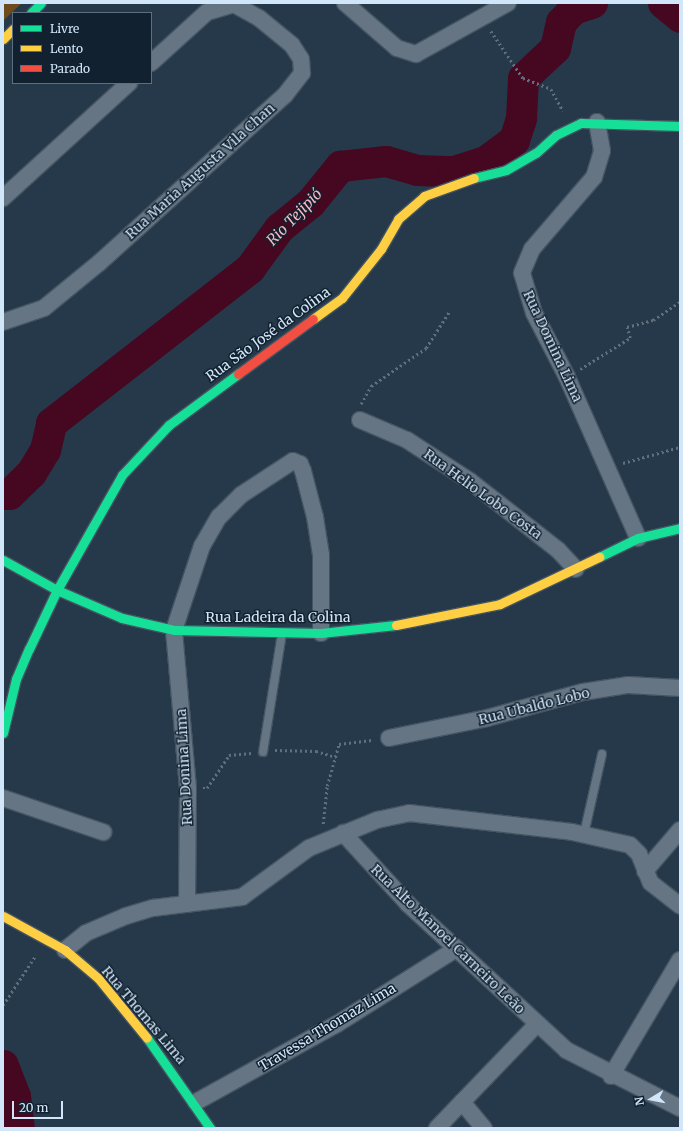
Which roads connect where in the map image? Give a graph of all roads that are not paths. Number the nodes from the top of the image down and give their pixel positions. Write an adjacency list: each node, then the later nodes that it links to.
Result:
1 (41, 3): 4 (street)
2 (508, 3): 3 (street)
3 (352, 5)
4 (32, 12)
5 (12, 30): 6 (street)
6 (3, 39)
7 (152, 62): 12 (street, Rua Maria Augusta Vila Chan)
8 (128, 84): 11 (street)
9 (597, 122): 10 (street, Rua São José da Colina); 15 (street, Rua Domina Lima); 18 (street, Rua São José da Colina)
10 (680, 126)
11 (3, 198)
12 (3, 322)
13 (360, 420): 17 (street, Rua Helio Lobo Costa)
14 (680, 528): 15 (street, Rua Ladeira da Colina)
15 (638, 538): 17 (street, Rua Ladeira da Colina)
16 (3, 560): 18 (street, Rua Ladeira da Colina)
17 (576, 569): 21 (street, Rua Ladeira da Colina)
18 (57, 590): 19 (street, Rua Ladeira da Colina); 23 (street, Rua São José da Colina)
19 (174, 630): 20 (street, Rua Ladeira da Colina); 21 (street); 33 (street, Rua Donina Lima)
20 (282, 632): 21 (street, Rua Ladeira da Colina); 25 (lane)
21 (321, 633)
22 (680, 688): 24 (street, Rua Ubaldo Lobo)
23 (3, 733)
24 (389, 738)
25 (263, 752)
26 (602, 754): 31 (lane)
27 (3, 798): 29 (street)
28 (680, 830): 32 (street)
29 (103, 832)
30 (343, 833): 31 (street); 33 (street); 36 (street, Rua Alto Manoel Carneiro Leão)
31 (584, 834): 32 (street)
32 (645, 871): 34 (street)
33 (187, 904): 37 (street)
34 (680, 906)
35 (3, 916): 37 (street, Rua Thomas Lima)
36 (456, 949): 39 (street, Rua Alto Manoel Carneiro Leão); 41 (street, Travessa Thomaz Lima)
37 (65, 950): 41 (street, Rua Thomas Lima)
38 (680, 960): 40 (street)
39 (536, 1025): 40 (street, Rua Alto Manoel Carneiro Leão); 42 (street)
40 (611, 1076): 43 (street, Rua Alto Manoel Carneiro Leão)
41 (196, 1102): 44 (street, Rua Thomas Lima)
42 (462, 1102): 45 (street); 46 (street)
43 (680, 1108)
44 (210, 1128)
45 (437, 1128)
46 (484, 1128)

